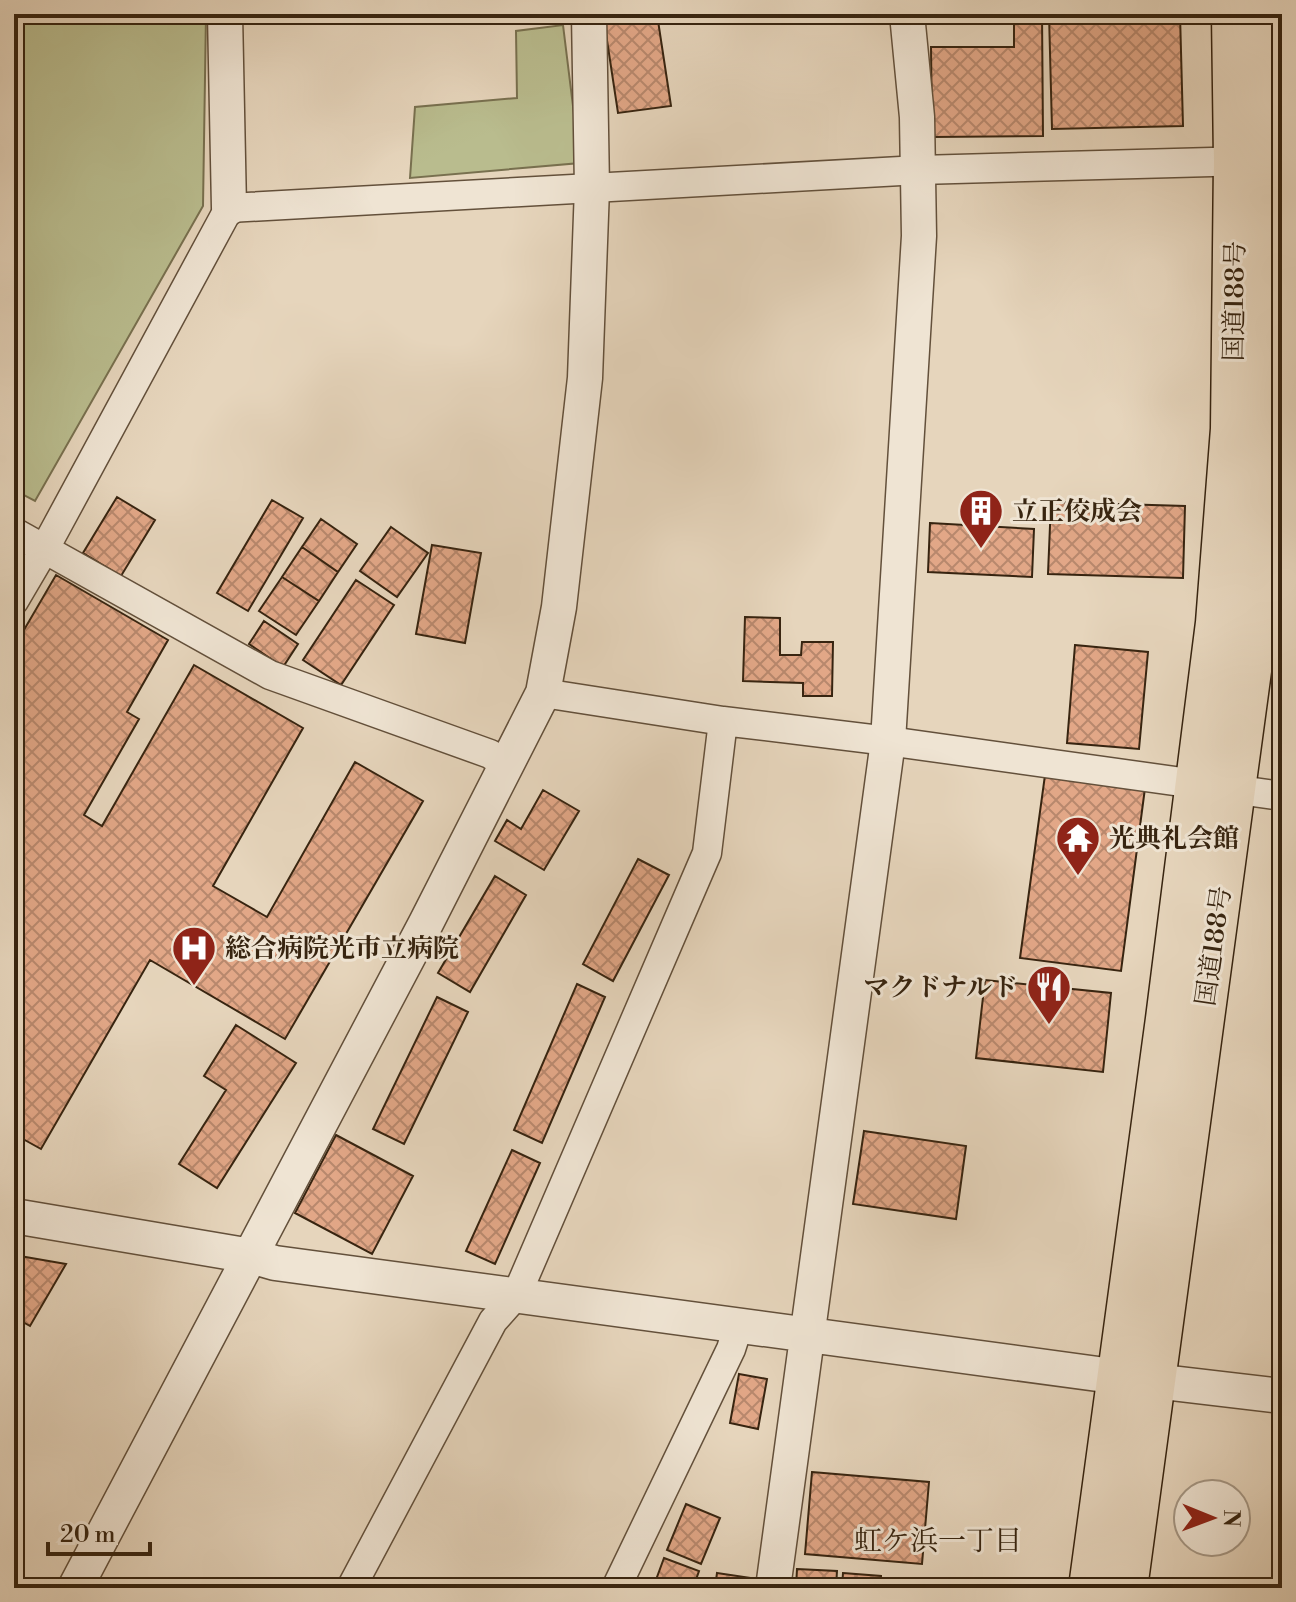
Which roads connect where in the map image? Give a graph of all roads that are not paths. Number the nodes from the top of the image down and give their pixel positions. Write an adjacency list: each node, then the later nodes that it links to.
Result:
1 (225, 14): 9 (street)
2 (589, 14): 8 (street)
3 (907, 14): 7 (street)
4 (1234, 14): 6 (highway, 国道188号)
5 (1268, 14): 6 (highway, 国道188号)
6 (1264, 161): 7 (street); 17 (highway, 国道188号)
7 (919, 170): 8 (street); 15 (street)
8 (592, 188): 9 (street); 13 (street)
9 (229, 208): 11 (street)
10 (14, 532): 11 (street)
11 (44, 550): 12 (street); 16 (street)
12 (14, 601)
13 (543, 693): 14 (street); 16 (street)
14 (723, 721): 15 (street); 21 (street)
15 (888, 741): 17 (street); 23 (street)
16 (508, 766): 20 (street)
17 (1216, 787): 18 (street); 24 (highway, 国道188号)
18 (1282, 796)
19 (14, 1216): 20 (street)
20 (251, 1256): 21 (street); 26 (street)
21 (517, 1294): 22 (street); 27 (street)
22 (739, 1324): 23 (street); 28 (street)
23 (808, 1335): 24 (street); 29 (street)
24 (1137, 1379): 25 (street); 30 (highway, 国道188号); 31 (highway, 国道188号)
25 (1282, 1396)
26 (75, 1588)
27 (351, 1588)
28 (616, 1588)
29 (773, 1588)
30 (1091, 1588)
31 (1125, 1588)

